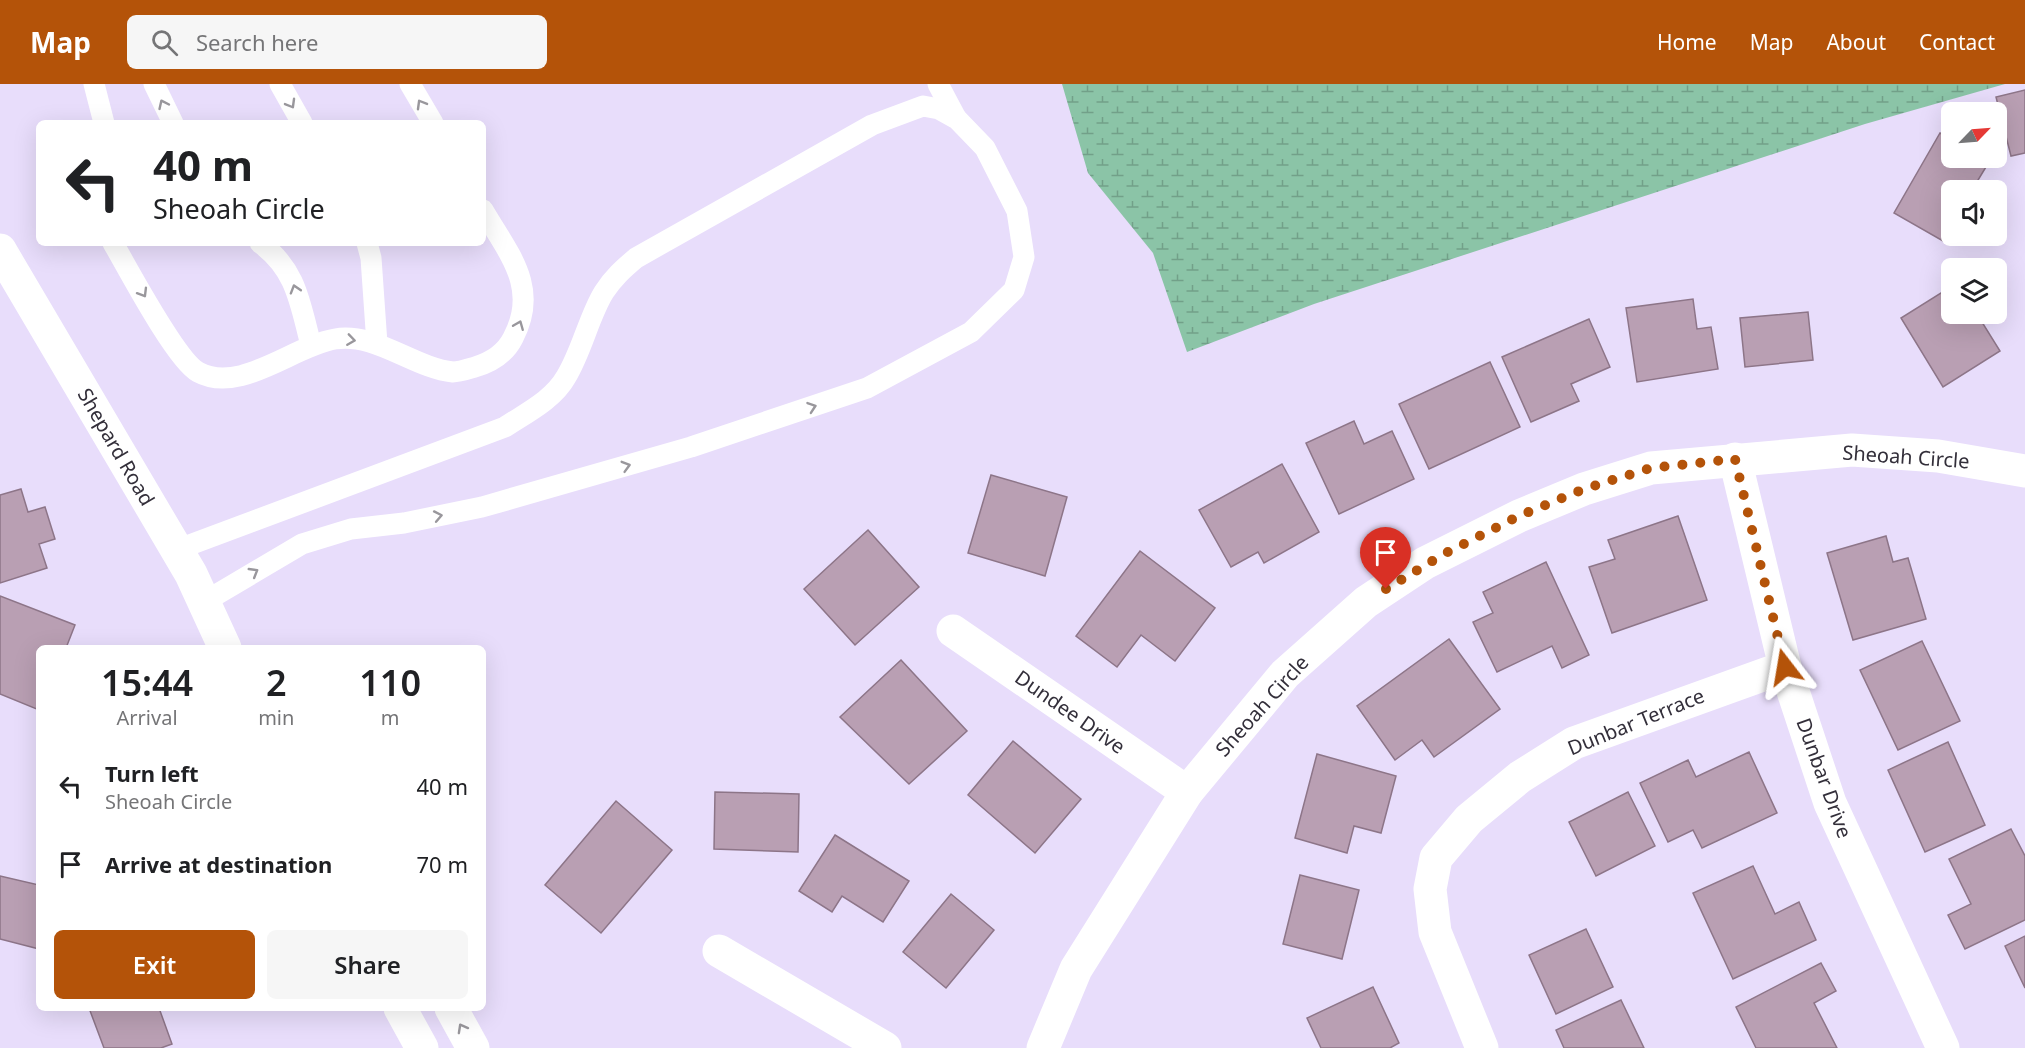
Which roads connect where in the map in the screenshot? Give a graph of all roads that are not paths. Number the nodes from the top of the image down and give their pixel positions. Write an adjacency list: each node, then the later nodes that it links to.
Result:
1 (94, 84): 7 (lane)
2 (154, 84): 8 (lane, one-way to 2)
3 (280, 84): 9 (lane, one-way to 9)
4 (410, 84): 10 (lane, one-way to 4)
5 (938, 84): 6 (lane)
6 (957, 119): 20 (lane); 21 (lane, one-way to 6)
7 (103, 120)
8 (172, 120)
9 (300, 120)
10 (431, 120)
11 (486, 215): 16 (lane, one-way to 11)
12 (115, 246): 17 (lane, one-way to 17)
13 (264, 246): 17 (lane, one-way to 13)
14 (368, 246): 16 (lane)
15 (0, 249): 20 (street, Shepard Road)
16 (377, 344): 17 (lane, one-way to 16)
17 (310, 345)
18 (1735, 459): 19 (street, Sheoah Circle); 24 (street, Dunbar Drive); 25 (street, Sheoah Circle)
19 (2025, 471)
20 (176, 550): 21 (street, Shepard Road)
21 (204, 602): 23 (street, Shepard Road)
22 (953, 631): 25 (street, Dundee Drive)
23 (224, 645)
24 (1785, 667): 33 (street, Dunbar Terrace); 34 (street, Dunbar Drive)
25 (1187, 792): 32 (street, Sheoah Circle)
26 (719, 951): 31 (street)
27 (402, 1011): 29 (street)
28 (453, 1011): 30 (street, one-way to 28)
29 (422, 1048)
30 (473, 1048)
31 (885, 1048)
32 (1043, 1048)
33 (1482, 1048)
34 (1943, 1048)

